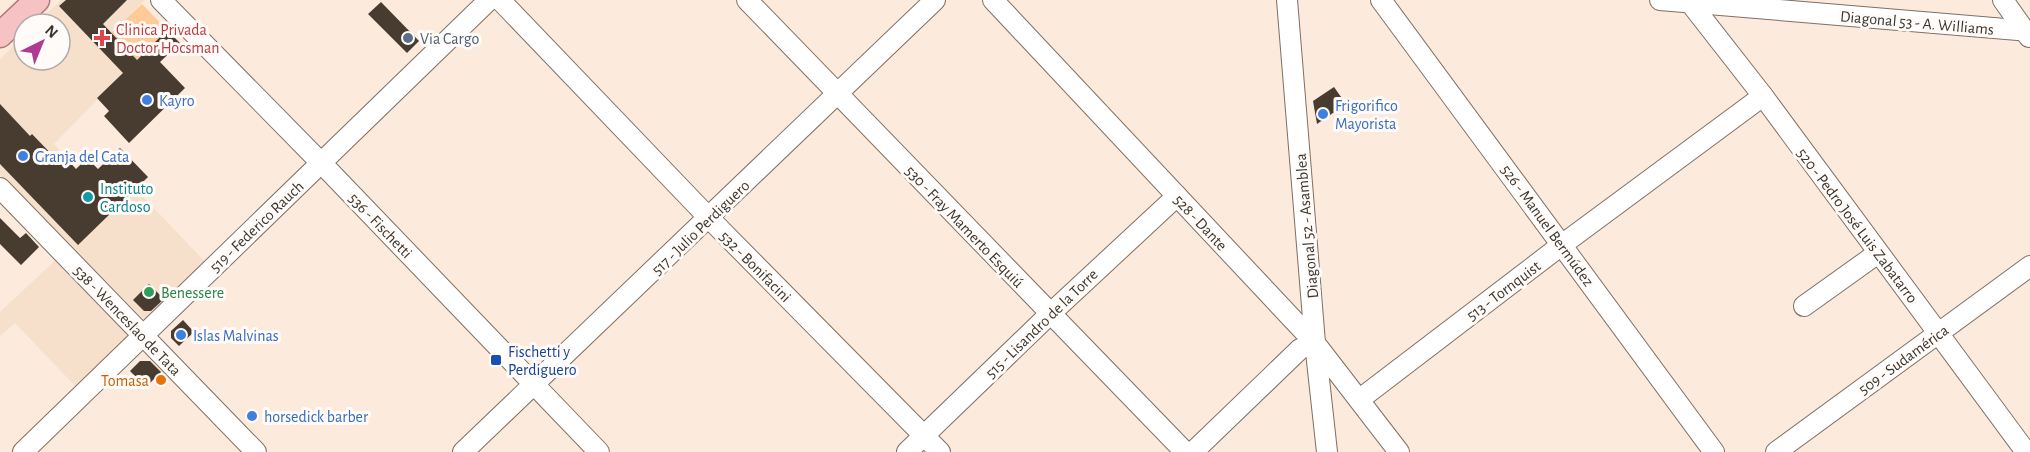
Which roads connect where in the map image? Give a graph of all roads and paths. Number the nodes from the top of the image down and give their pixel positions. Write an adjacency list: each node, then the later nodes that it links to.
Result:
1 (37, 0): 14 (main road)
2 (161, 0): 17 (street, 536 - Fischetti)
3 (489, 0): 17 (street, 519 - Federico Rauch)
4 (500, 0): 20 (street, 532 - Bonifacini)
5 (747, 0): 15 (street, 530 - Fray Mamerto Esquiú)
6 (935, 0): 15 (street, 517 - Julio Perdiguero)
7 (993, 0): 19 (street, 528 - Dante)
8 (1287, 0): 28 (street, Diagonal 52 - Asamblea)
9 (1381, 0): 21 (street, 526 - Manuel Bermúdez)
10 (1660, 0): 12 (street, Diagonal 53 - A. Williams)
11 (2003, 0): 13 (street)
12 (1689, 1): 13 (street, Diagonal 53 - A. Williams); 16 (street, 520 - Pedro José Luis Zabatarro)
13 (2028, 33)
14 (0, 35)
15 (838, 94): 20 (street, 517 - Julio Perdiguero); 25 (street, 530 - Fray Mamerto Esquiú)
16 (1763, 96): 21 (street, 513 - Tornquist); 22 (street, 520 - Pedro José Luis Zabatarro)
17 (321, 164): 27 (street, 519 - Federico Rauch); 29 (street, 536 - Fischetti)
18 (0, 188): 27 (street, 538 - Wenceslao de Tata)
19 (1177, 196): 25 (street, 515 - Lisandro de la Torre); 28 (street, 528 - Dante)
20 (709, 218): 29 (street, 517 - Julio Perdiguero); 31 (street, 532 - Bonifacini)
21 (1563, 244): 30 (street, 513 - Tornquist); 42 (street, 526 - Manuel Bermúdez)
22 (1878, 253): 24 (street); 26 (street, 520 - Pedro José Luis Zabatarro)
23 (2030, 266): 26 (street, 509 - Sudamérica)
24 (1804, 306)
25 (1050, 314): 31 (street, 515 - Lisandro de la Torre); 38 (street, 530 - Fray Mamerto Esquiú)
26 (1938, 333): 43 (street, 509 - Sudamérica); 44 (street, 520 - Pedro José Luis Zabatarro)
27 (142, 335): 32 (street, 519 - Federico Rauch); 33 (street, 538 - Wenceslao de Tata)
28 (1315, 343): 30 (street, 528 - Dante); 39 (street); 40 (street, Diagonal 52 - Asamblea)
29 (535, 383): 34 (street, 517 - Julio Perdiguero); 35 (street, 536 - Fischetti)
30 (1360, 399): 41 (street, 528 - Dante)
31 (924, 436): 36 (street, 515 - Lisandro de la Torre); 37 (street, 532 - Bonifacini)
32 (23, 452)
33 (256, 452)
34 (464, 452)
35 (599, 452)
36 (907, 452)
37 (940, 452)
38 (1185, 452)
39 (1193, 452)
40 (1327, 452)
41 (1399, 452)
42 (1714, 452)
43 (1776, 452)
44 (2026, 452)

